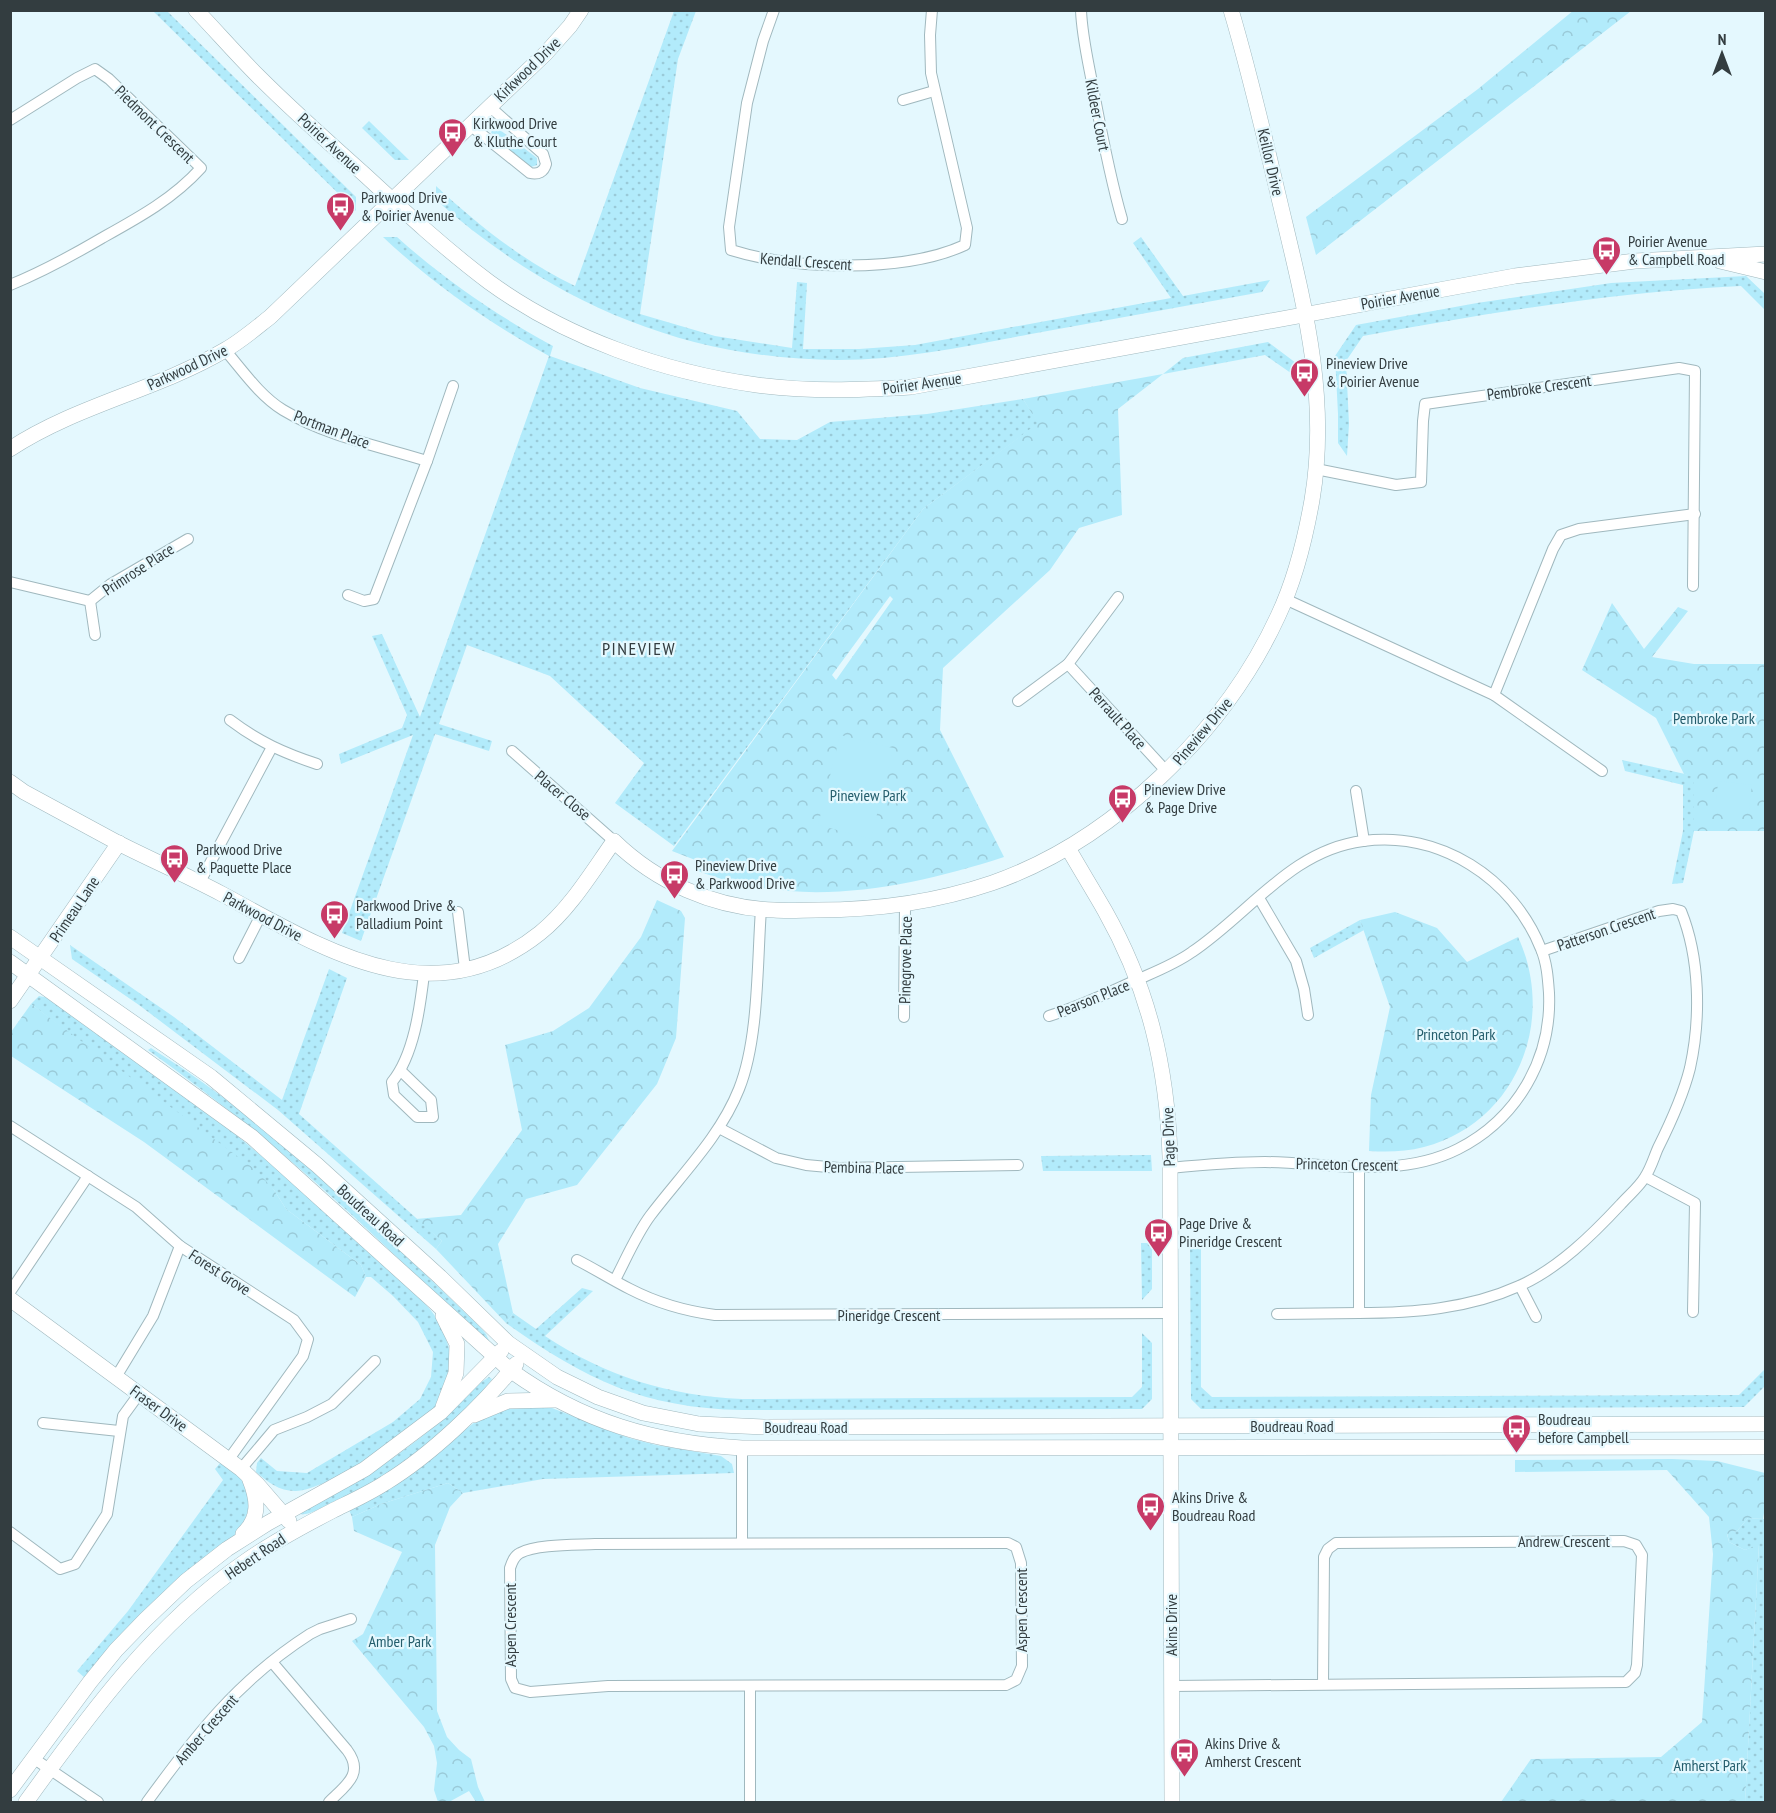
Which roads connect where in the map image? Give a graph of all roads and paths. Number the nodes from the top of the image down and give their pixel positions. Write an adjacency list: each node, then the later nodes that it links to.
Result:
1 (196, 10): 12 (main road, Poirier Avenue)
2 (580, 10): 9 (main road, Kirkwood Drive)
3 (774, 10): 7 (street, Kendall Crescent)
4 (932, 10): 7 (street, Kendall Crescent)
5 (1081, 10): 13 (street, Kildeer Court)
6 (1231, 10): 18 (main road, Keillor Drive)
7 (934, 91): 8 (street)
8 (903, 100)
9 (489, 106): 11 (main road, Kirkwood Drive); 11 (street)
10 (10, 120): 17 (street, Piedmont Crescent)
11 (470, 125): 12 (main road, Kirkwood Drive)
12 (392, 200): 18 (main road, Poirier Avenue); 19 (main road, Parkwood Drive)
13 (1122, 219)
14 (1766, 254): 15 (main road, Poirier Avenue)
15 (1696, 256): 16 (main road); 18 (main road, Poirier Avenue)
16 (1766, 272)
17 (10, 285)
18 (1306, 314): 23 (main road, Pineview Drive)
19 (225, 350): 21 (main road, Parkwood Drive); 22 (street, Portman Place)
20 (453, 386): 22 (street)
21 (10, 449)
22 (427, 461): 28 (street)
23 (1316, 469): 24 (street, Pembroke Crescent); 30 (main road, Pineview Drive)
24 (1695, 514): 27 (street, Pembroke Crescent); 34 (street)
25 (188, 538): 31 (street, Primrose Place)
26 (10, 582): 31 (street, Primrose Place)
27 (1693, 586)
28 (348, 595)
29 (1118, 597): 33 (street)
30 (1285, 599): 34 (street); 41 (main road, Pineview Drive)
31 (90, 601): 32 (street, Primrose Place)
32 (95, 635)
33 (1068, 664): 35 (street); 41 (street, Perrault Place)
34 (1494, 694): 40 (street)
35 (1018, 701)
36 (230, 720): 37 (street)
37 (272, 747): 39 (street); 48 (street)
38 (512, 751): 44 (street, Placer Close)
39 (317, 764)
40 (1602, 771)
41 (1167, 772): 47 (main road, Pineview Drive)
42 (10, 782): 46 (main road, Parkwood Drive)
43 (1356, 791): 45 (street)
44 (614, 841): 51 (main road, Pineview Drive); 59 (main road, Parkwood Drive)
45 (1364, 841): 49 (street, Princeton Crescent); 55 (street, Princeton Crescent)
46 (119, 843): 48 (main road, Parkwood Drive); 56 (main road, Primeau Lane)
47 (1068, 848): 50 (main road, Pineview Drive); 62 (main road, Page Drive)
48 (200, 882): 53 (main road, Parkwood Drive)
49 (1259, 898): 62 (street, Princeton Crescent); 64 (street)
50 (905, 904): 51 (main road, Pineview Drive); 66 (street, Pinegrove Place)
51 (761, 909): 69 (street)
52 (458, 912): 59 (street)
53 (261, 915): 57 (street); 61 (main road, Parkwood Drive)
54 (10, 937): 56 (main road, Boudreau Road)
55 (1542, 951): 71 (street, Princeton Crescent); 74 (street, Patterson Crescent)
56 (41, 958): 60 (main road, Primeau Lane); 87 (main road, Boudreau Road)
57 (239, 958)
58 (10, 962): 60 (main road, Boudreau Road)
59 (465, 969): 61 (main road, Parkwood Drive)
60 (29, 974): 63 (main road, Primeau Lane); 81 (main road, Boudreau Road)
61 (424, 974): 67 (street)
62 (1138, 980): 65 (street, Pearson Place); 72 (main road, Page Drive)
63 (10, 1001)
64 (1308, 1015)
65 (1049, 1016)
66 (904, 1017)
67 (401, 1071): 67 (street)
68 (10, 1126): 73 (street, Forest Grove)
69 (719, 1128): 70 (street, Pembina Place); 77 (street)
70 (1018, 1165)
71 (1359, 1166): 72 (street, Princeton Crescent); 84 (street)
72 (1170, 1168): 83 (main road, Page Drive)
73 (88, 1176): 75 (street, Forest Grove); 79 (street)
74 (1646, 1177): 78 (street, Patterson Crescent); 82 (street)
75 (180, 1246): 92 (street); 106 (street, Forest Grove)
76 (577, 1260): 77 (street, Pineridge Crescent)
77 (615, 1280): 83 (street, Pineridge Crescent)
78 (1520, 1286): 84 (street, Patterson Crescent); 86 (street)
79 (10, 1292)
80 (10, 1299): 92 (main road, Fraser Drive)
81 (440, 1308): 89 (main road, Boudreau Road); 95 (main road)
82 (1693, 1312)
83 (1170, 1313): 99 (main road, Page Drive)
84 (1359, 1313): 85 (street, Patterson Crescent)
85 (1277, 1314)
86 (1536, 1317)
87 (508, 1342): 88 (main road, Boudreau Road); 89 (main road, Hebert Road)
88 (523, 1354): 91 (main road, Hebert Road); 99 (main road, Boudreau Road)
89 (495, 1357): 91 (main road, Boudreau Road); 95 (main road, Hebert Road)
90 (375, 1361): 107 (street)
91 (510, 1371): 94 (main road, Boudreau Road); 96 (main road, Hebert Road)
92 (116, 1377): 93 (main road, Fraser Drive)
93 (139, 1394): 100 (street); 106 (main road, Fraser Drive)
94 (555, 1400): 96 (main road); 104 (main road, Boudreau Road)
95 (441, 1412): 108 (main road, Hebert Road)
96 (466, 1419): 109 (main road, Hebert Road)
97 (43, 1423): 100 (street)
98 (1764, 1423): 99 (main road, Boudreau Road)
99 (1170, 1426): 101 (main road, Page Drive)
100 (119, 1431): 110 (street)
101 (1170, 1447): 102 (main road, Boudreau Road); 104 (main road, Boudreau Road); 117 (main road, Akins Drive)
102 (1718, 1447): 103 (main road, Boudreau Road); 105 (main road)
103 (1766, 1447)
104 (742, 1448): 111 (street)
105 (1766, 1457)
106 (229, 1460): 107 (main road, Fraser Drive)
107 (244, 1472): 108 (main road, Fraser Drive); 112 (main road)
108 (284, 1513): 109 (main road, Fraser Drive); 112 (main road, Hebert Road)
109 (295, 1530): 119 (main road, Hebert Road)
110 (10, 1532)
111 (742, 1543): 116 (street, Aspen Crescent); 116 (street, Aspen Crescent)
112 (226, 1549): 118 (main road, Hebert Road)
113 (351, 1619): 114 (street, Amber Crescent)
114 (272, 1662): 123 (street, Amber Crescent); 124 (street)
115 (1323, 1684): 115 (street, Andrew Crescent); 117 (street, Andrew Crescent)
116 (750, 1686): 125 (street)
117 (1171, 1686): 126 (main road, Akins Drive)
118 (33, 1758): 119 (street); 120 (main road, Hebert Road)
119 (50, 1769): 121 (main road, Hebert Road); 122 (street)
120 (10, 1790)
121 (26, 1803)
122 (98, 1803)
123 (147, 1803)
124 (328, 1803)
125 (750, 1803)
126 (1172, 1803)

